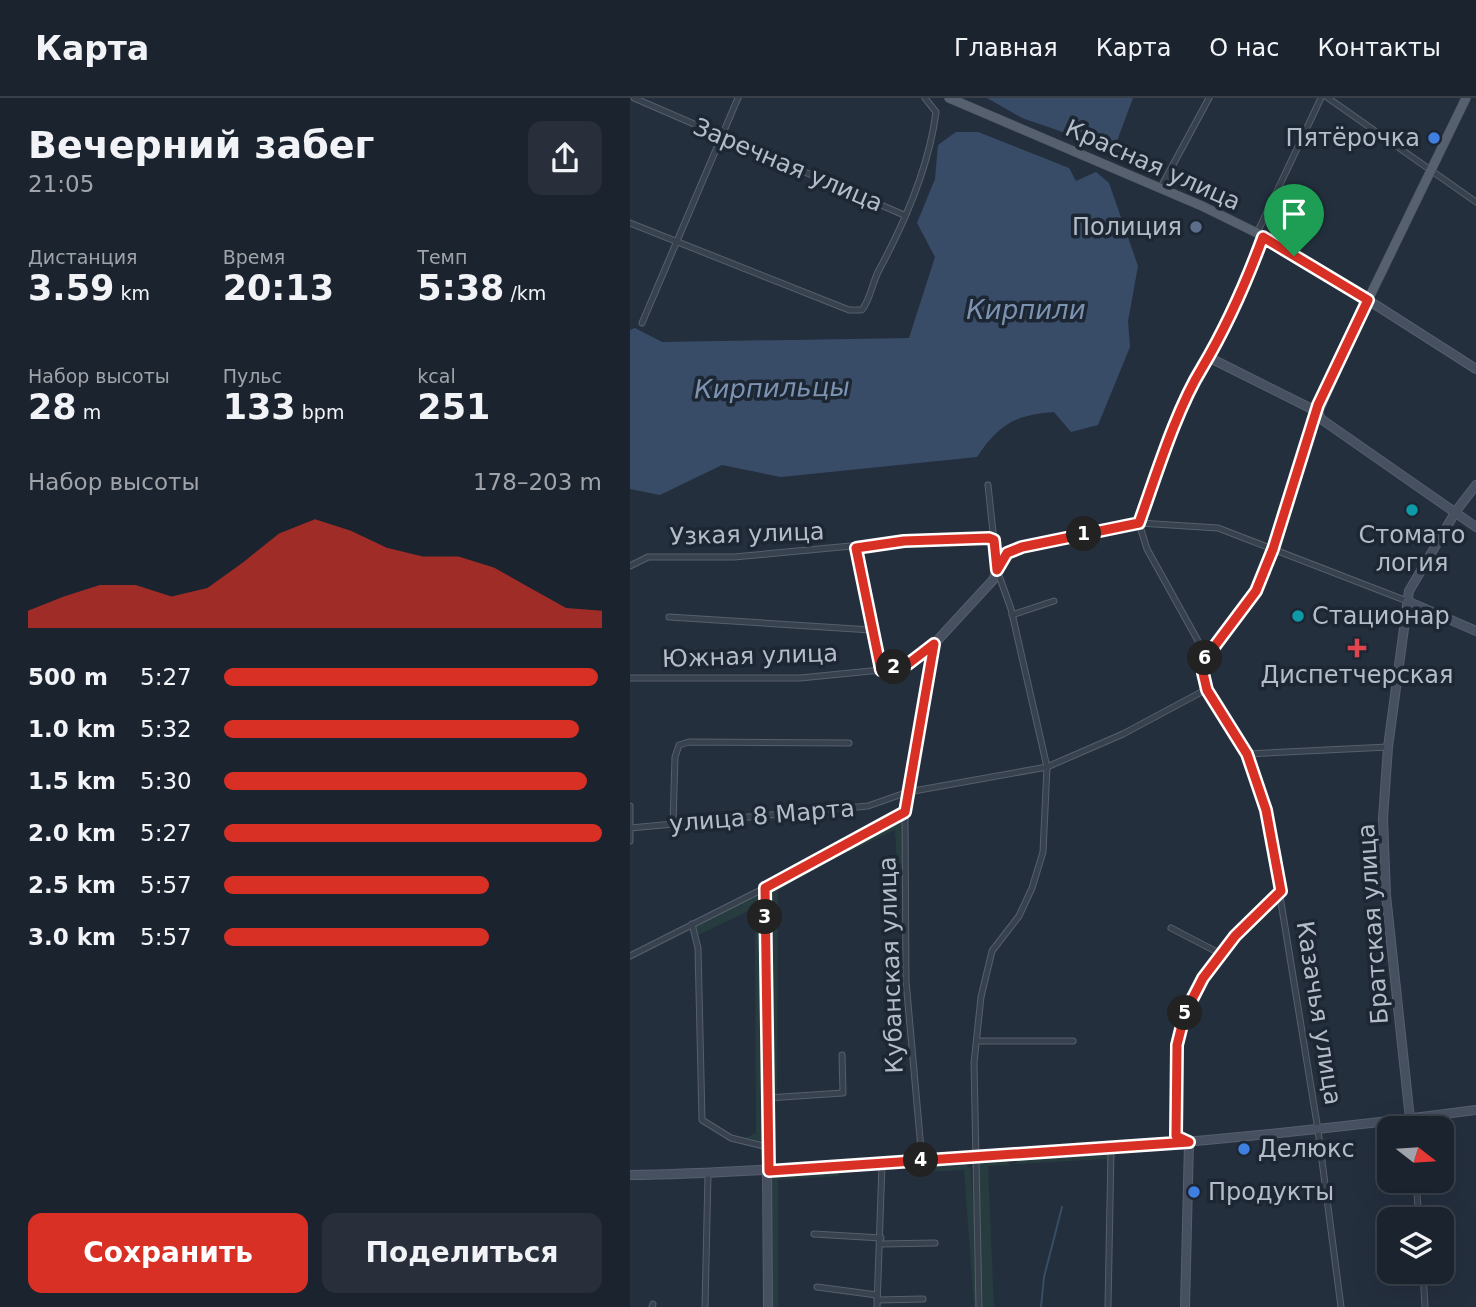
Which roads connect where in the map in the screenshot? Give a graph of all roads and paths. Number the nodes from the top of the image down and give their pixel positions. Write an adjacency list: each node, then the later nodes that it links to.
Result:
1 (634, 98): 9 (street, Заречная улица)
2 (738, 98): 9 (street)
3 (925, 98): 13 (street)
4 (949, 98): 11 (main road, Красная улица)
5 (1209, 98): 11 (street)
6 (1321, 98): 15 (street)
7 (1328, 98): 10 (street)
8 (1466, 98): 10 (main road)
9 (721, 137): 13 (street, Заречная улица); 16 (street)
10 (1430, 169): 12 (street); 17 (main road)
11 (1161, 187): 15 (main road, Красная улица)
12 (1476, 202)
13 (904, 215): 16 (street)
14 (630, 223): 16 (street)
15 (1260, 235): 17 (main road, Красная улица); 19 (main road)
16 (674, 243): 18 (street)
17 (1368, 300): 20 (main road, Красная улица); 21 (main road)
18 (642, 323)
19 (1211, 356): 21 (main road); 25 (main road)
20 (1476, 369)
21 (1318, 412): 24 (main road); 29 (street)
22 (988, 485): 27 (street)
23 (1476, 485): 24 (main road, Братская улица)
24 (1457, 511): 26 (main road); 33 (main road, Братская улица)
25 (1139, 523): 29 (street); 31 (main road); 39 (street, Казачья улица)
26 (1476, 527)
27 (994, 540): 28 (street, Узкая улица); 31 (street)
28 (856, 548): 30 (street, Узкая улица); 36 (street)
29 (1273, 549): 33 (street); 39 (street)
30 (630, 566)
31 (997, 570): 34 (street); 38 (main road, Южная улица)
32 (1054, 601): 34 (street)
33 (1407, 601): 37 (main road); 44 (main road, Братская улица)
34 (1012, 615): 46 (street)
35 (669, 617): 36 (street)
36 (871, 630): 40 (street)
37 (1476, 631)
38 (934, 644): 40 (street, Южная улица); 47 (main road, Кубанская улица)
39 (1205, 659): 42 (street, Казачья улица)
40 (881, 670): 41 (street, Южная улица)
41 (630, 678)
42 (1207, 690): 45 (street, Казачья улица); 46 (street, улица 8 Марта)
43 (849, 743): 50 (street)
44 (1388, 747): 45 (street); 64 (main road, Братская улица)
45 (1247, 754): 54 (street, Казачья улица)
46 (1047, 767): 47 (street, улица 8 Марта); 59 (street)
47 (908, 792): 49 (main road, Кубанская улица); 50 (street, улица 8 Марта)
48 (630, 806): 51 (street)
49 (905, 812): 53 (main road); 72 (street, Кубанская улица)
50 (673, 824): 51 (street, улица 8 Марта)
51 (630, 828): 52 (street)
52 (630, 841)
53 (765, 888): 55 (street); 62 (main road)
54 (1281, 891): 57 (street); 67 (street, Казачья улица)
55 (692, 924): 58 (street); 69 (street)
56 (1171, 928): 57 (street)
57 (1221, 954): 68 (street)
58 (630, 956)
59 (976, 1041): 60 (street); 71 (street)
60 (1073, 1041)
61 (842, 1055): 62 (street)
62 (767, 1098): 69 (main road)
63 (1476, 1110): 65 (main road)
64 (1410, 1116)
65 (1432, 1116)
66 (1377, 1123): 67 (main road)
67 (1318, 1130): 68 (main road); 89 (street, Казачья улица)
68 (1189, 1142): 70 (main road); 88 (main road)
69 (768, 1147): 74 (main road)
70 (1111, 1149): 71 (main road); 87 (street)
71 (974, 1158): 72 (main road); 86 (street)
72 (922, 1160): 73 (main road)
73 (882, 1164): 74 (main road); 78 (street)
74 (769, 1171): 75 (main road); 85 (main road)
75 (708, 1174): 76 (main road); 84 (street)
76 (630, 1175)
77 (814, 1234): 78 (street)
78 (881, 1241): 79 (street); 83 (street)
79 (935, 1243)
80 (1424, 1284): 90 (street)
81 (817, 1287): 83 (street)
82 (923, 1299): 83 (street)
83 (877, 1301)
84 (705, 1307)
85 (768, 1307)
86 (979, 1307)
87 (1108, 1307)
88 (1185, 1307)
89 (1341, 1307)
90 (1425, 1307)

